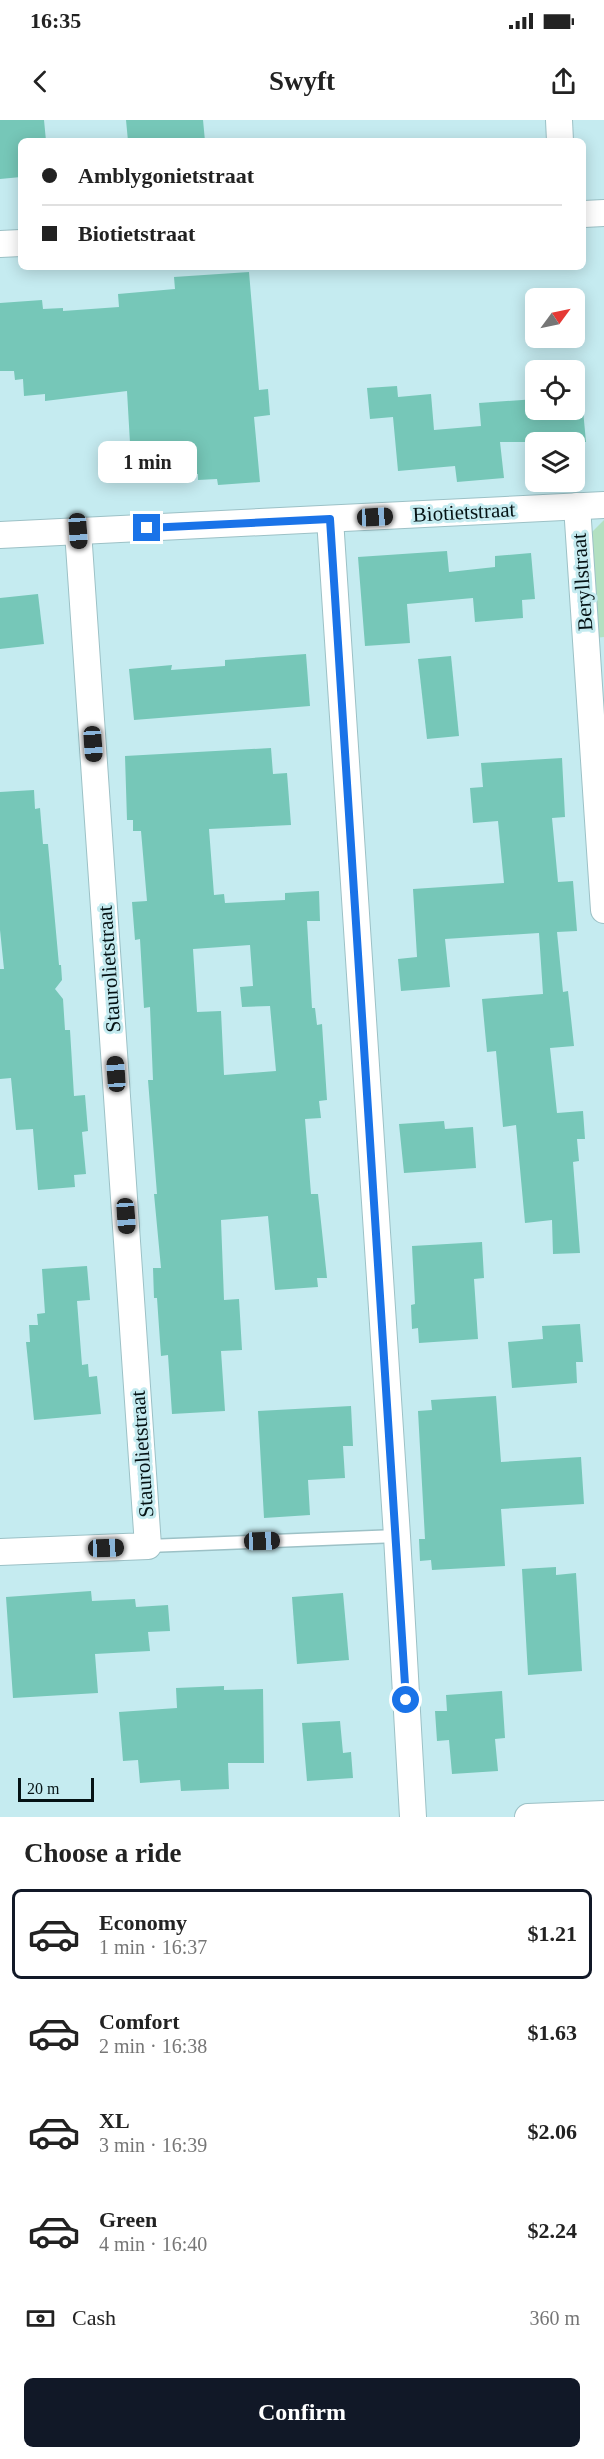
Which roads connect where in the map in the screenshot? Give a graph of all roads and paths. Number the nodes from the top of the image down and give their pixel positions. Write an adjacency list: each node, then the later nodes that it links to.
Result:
1 (559, 120): 2 (street)
2 (560, 138)
3 (604, 213): 4 (street)
4 (586, 214)
5 (18, 243): 6 (street)
6 (0, 244)
7 (604, 505): 8 (street, Biotietstraat)
8 (577, 506): 9 (street, Biotietstraat); 12 (street, Beryllstraat)
9 (330, 519): 10 (street, Biotietstraat); 13 (street)
10 (78, 531): 11 (street, Biotietstraat); 14 (street, Staurolietstraat)
11 (0, 535)
12 (604, 910)
13 (398, 1536): 14 (lane); 17 (street)
14 (148, 1546): 15 (street, Staurolietstraat)
15 (0, 1552)
16 (604, 1814): 18 (street)
17 (413, 1817)
18 (528, 1817)

